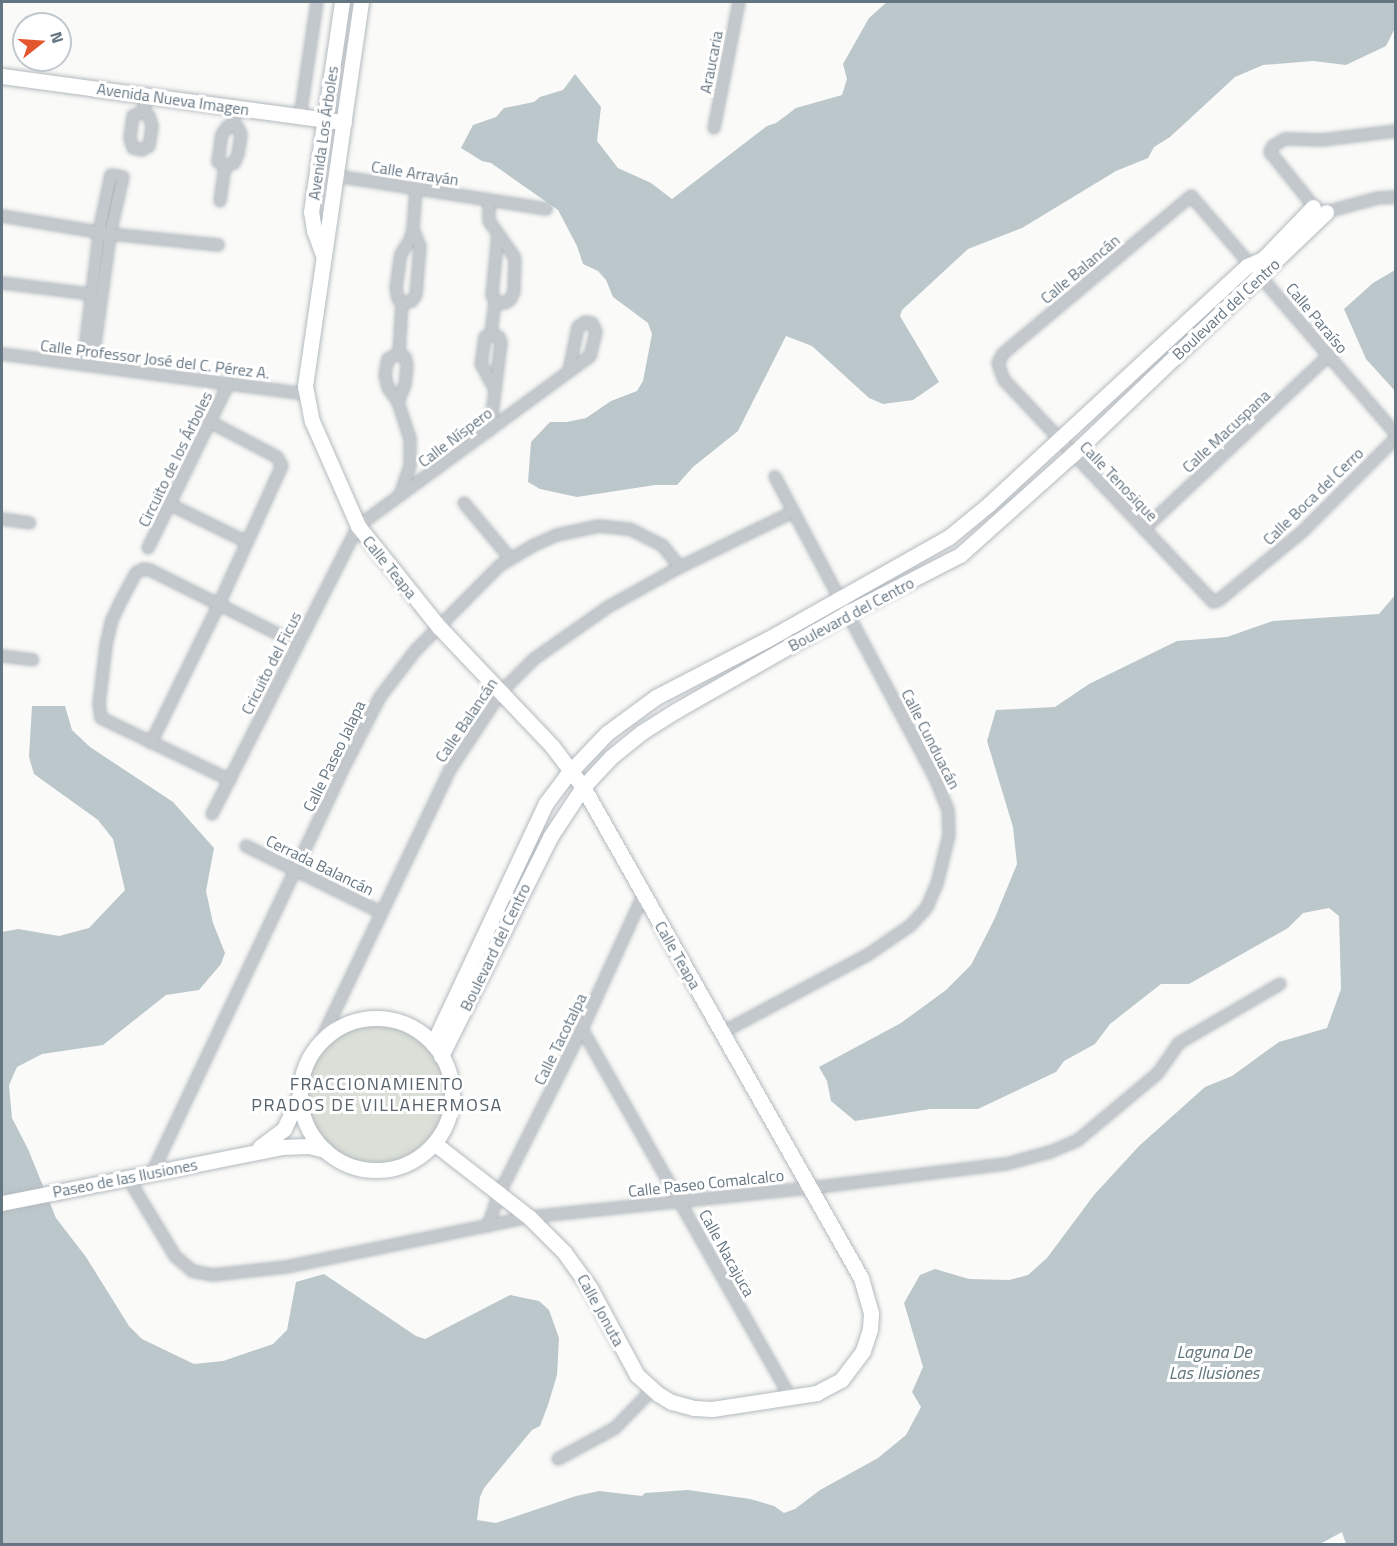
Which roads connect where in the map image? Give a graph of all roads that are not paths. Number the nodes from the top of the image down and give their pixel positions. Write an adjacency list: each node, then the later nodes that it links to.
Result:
1 (317, 2): 7 (street)
2 (342, 2): 8 (street, Avenida Los Árboles)
3 (361, 2): 9 (street, Avenida Los Árboles)
4 (738, 2): 11 (street, Araucaria)
5 (2, 76): 6 (street, Avenida Nueva Imagen)
6 (236, 108): 7 (street, Avenida Nueva Imagen); 10 (street)
7 (300, 117): 8 (street, Avenida Nueva Imagen)
8 (325, 120): 9 (street, Avenida Nueva Imagen); 27 (street, Avenida Los Árboles)
9 (344, 123): 14 (street, Avenida Los Árboles)
10 (233, 126): 13 (street); 13 (street)
11 (714, 128)
12 (1395, 131): 21 (street)
13 (225, 167): 19 (street)
14 (336, 176): 15 (street, Calle Arrayán); 27 (street, Avenida Los Árboles)
15 (416, 188): 18 (street, Calle Arrayán); 23 (street)
16 (1191, 196): 28 (street, Calle Paraíso); 39 (street, Calle Balancán)
17 (1395, 197): 21 (street)
18 (489, 200): 20 (street, Calle Arrayán); 25 (street)
19 (220, 201)
20 (546, 209)
21 (1319, 210): 28 (street, Boulevard del Centro)
22 (2, 216): 24 (street)
23 (413, 229): 32 (street); 32 (street)
24 (105, 233): 26 (street); 30 (street)
25 (498, 234): 31 (street); 31 (street)
26 (219, 245)
27 (324, 263): 42 (street, Avenida Los Árboles)
28 (1256, 269): 36 (street, Calle Paraíso); 47 (street, Boulevard del Centro); 48 (street, Boulevard del Centro)
29 (2, 284): 30 (street)
30 (95, 289): 37 (street)
31 (495, 301): 33 (street)
32 (402, 302): 34 (street)
33 (491, 334): 41 (street); 41 (street)
34 (399, 353): 43 (street); 43 (street)
35 (2, 354): 37 (street, Calle Professor José del C. Pérez A.)
36 (1329, 356): 46 (street, Calle Paraíso); 57 (street, Calle Macuspana)
37 (87, 365): 40 (street, Calle Professor José del C. Pérez A.)
38 (569, 371): 45 (street, Calle Níspero)
39 (999, 371): 47 (street, Calle Tenosique)
40 (229, 383): 42 (street, Calle Professor José del C. Pérez A.); 44 (street, Circuito de los Árboles)
41 (495, 389): 45 (street)
42 (305, 394): 56 (street, Avenida Los Árboles)
43 (398, 402): 50 (street)
44 (210, 422): 52 (street, Circuito de los Árboles); 58 (street)
45 (490, 430): 50 (street, Calle Níspero)
46 (1395, 436): 62 (street, Calle Boca del Cerro)
47 (1059, 439): 48 (street, Calle Tenosique); 63 (street, Boulevard del Centro)
48 (1073, 454): 57 (street, Calle Tenosique); 65 (street, Boulevard del Centro)
49 (775, 477): 53 (street, Calle Cunduacán)
50 (398, 498): 56 (street, Calle Níspero)
51 (464, 503): 60 (street)
52 (169, 504): 58 (street); 59 (street, Circuito de los Árboles)
53 (793, 512): 61 (street, Calle Balancán); 63 (street, Calle Cunduacán)
54 (2, 519): 55 (street)
55 (30, 523)
56 (358, 526): 66 (street, Calle Teapa); 67 (street, Cricuito del Ficus)
57 (1144, 529): 62 (street, Calle Tenosique)
58 (247, 542): 64 (street)
59 (148, 548)
60 (510, 558): 61 (street, Calle Paseo Jalapa); 66 (street, Calle Paseo Jalapa)
61 (680, 567): 70 (street, Calle Balancán)
62 (1222, 597)
63 (839, 598): 65 (street, Calle Cunduacán); 72 (street, Boulevard del Centro)
64 (219, 604): 67 (street); 71 (street); 71 (street)
65 (849, 612): 74 (street, Boulevard del Centro); 82 (street, Calle Cunduacán)
66 (439, 627): 70 (street, Calle Teapa); 77 (street, Calle Paseo Jalapa)
67 (298, 644): 73 (street, Cricuito del Ficus)
68 (2, 656): 69 (street)
69 (33, 660)
70 (501, 693): 72 (street, Calle Teapa); 79 (street, Calle Balancán)
71 (151, 742): 73 (street)
72 (572, 770): 74 (street, Calle Teapa); 84 (street, Boulevard del Centro)
73 (230, 780): 75 (street, Cricuito del Ficus)
74 (583, 787): 78 (street, Calle Teapa); 84 (street, Boulevard del Centro)
75 (212, 814)
76 (246, 846): 77 (street, Cerrada Balancán)
77 (296, 870): 79 (street, Cerrada Balancán); 89 (street, Calle Paseo Jalapa)
78 (643, 896): 81 (street, Calle Tacotalpa); 82 (street, Calle Teapa)
79 (380, 912): 83 (street, Calle Balancán)
80 (1280, 984): 91 (street, Calle Paseo Comalcalco)
81 (582, 1029): 92 (street, Calle Tacotalpa); 93 (street, Calle Nacajuca)
82 (723, 1032): 91 (street, Calle Teapa)
83 (320, 1042): 84 (street); 85 (street)
84 (437, 1050): 86 (street)
85 (300, 1094): 87 (street); 88 (street)
86 (434, 1143): 87 (street); 92 (street, Calle Jonuta)
87 (326, 1151): 88 (street, Paseo de las Ilusiones)
88 (249, 1153): 89 (street, Paseo de las Ilusiones)
89 (152, 1173): 90 (street, Paseo de las Ilusiones)
90 (128, 1179): 94 (street, Paseo de las Ilusiones); 96 (street, Calle Paseo Comalcalco)
91 (810, 1188): 93 (street, Calle Paseo Comalcalco); 98 (street, Calle Teapa)
92 (499, 1194): 95 (street, Calle Jonuta); 96 (street, Calle Tacotalpa)
93 (681, 1200): 95 (street, Calle Paseo Comalcalco); 98 (street, Calle Nacajuca)
94 (2, 1203)
95 (529, 1217): 96 (street, Calle Paseo Comalcalco); 97 (street, Calle Jonuta)
96 (488, 1226)
97 (652, 1390): 98 (street, Calle Jonuta); 99 (street)
98 (791, 1398)
99 (558, 1459)

